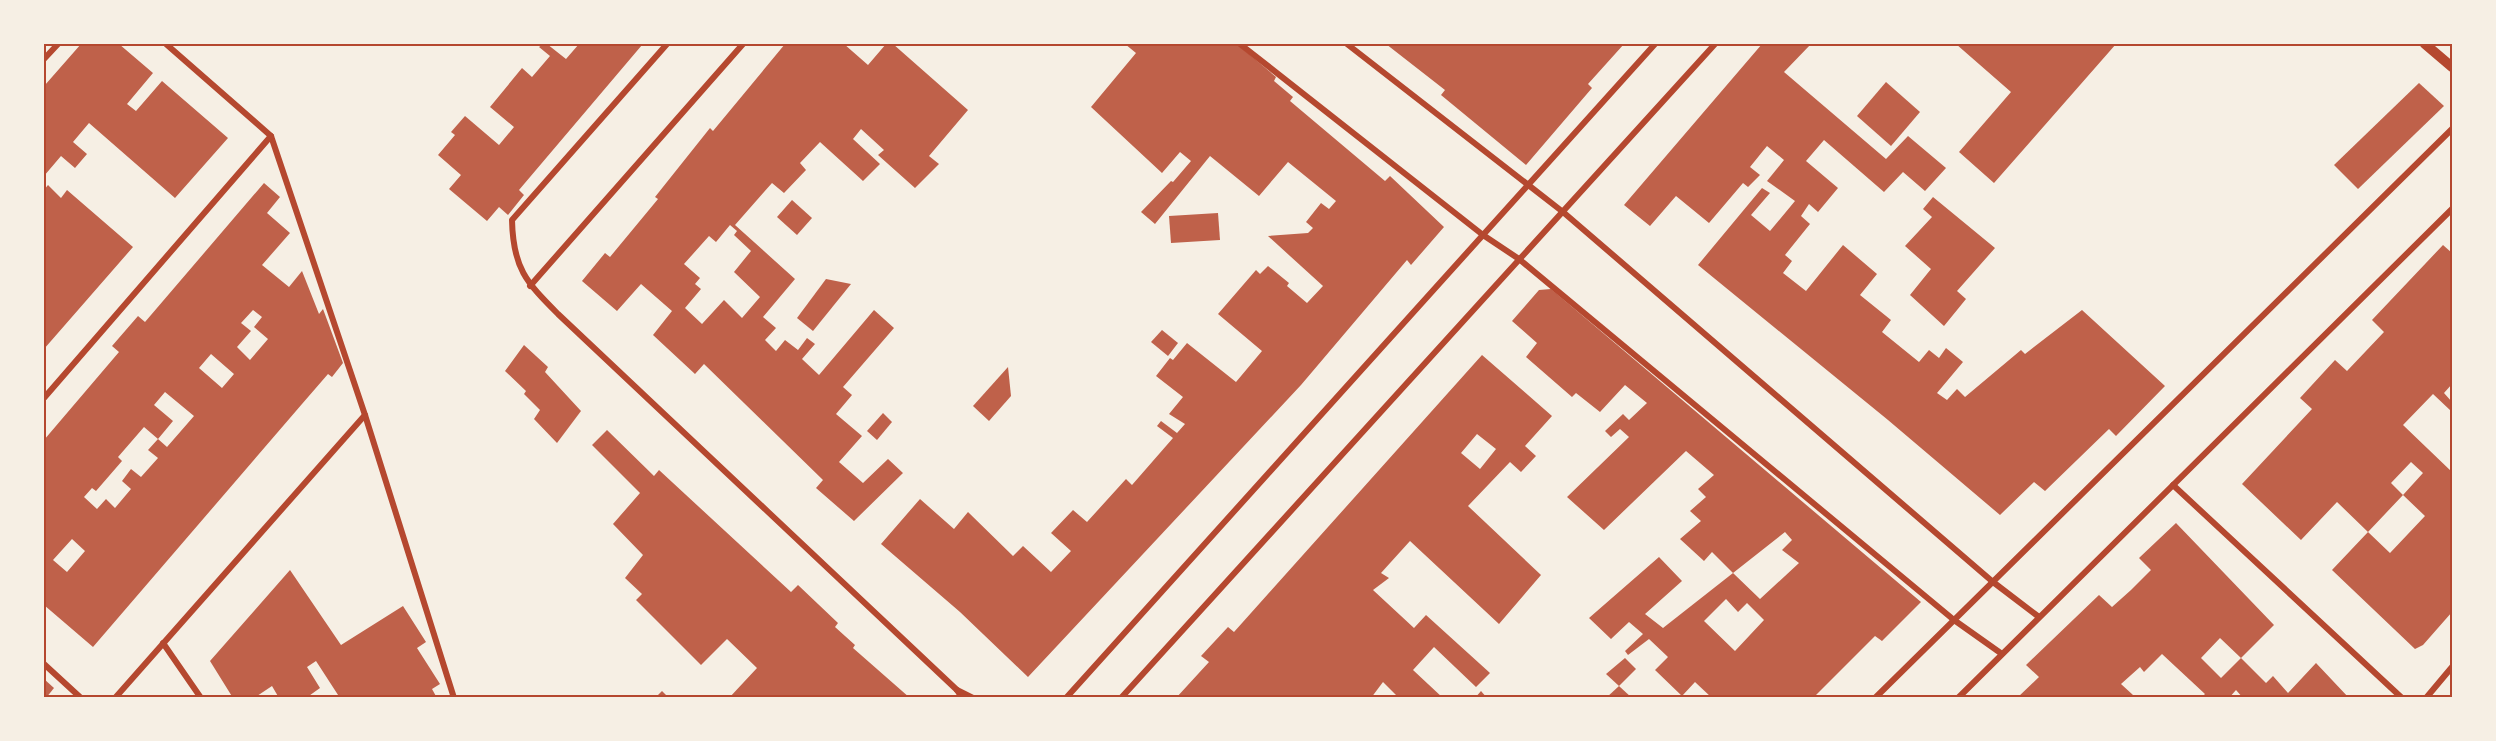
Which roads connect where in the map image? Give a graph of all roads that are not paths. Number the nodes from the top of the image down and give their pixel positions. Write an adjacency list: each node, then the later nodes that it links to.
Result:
1 (58, 44): 10 (street)
2 (166, 44): 13 (street)
3 (667, 44): 19 (street)
4 (743, 44): 19 (street)
5 (1240, 44): 17 (street)
6 (1347, 44): 14 (street)
7 (1655, 44): 14 (street)
8 (1715, 44): 16 (street)
9 (2425, 44): 11 (street)
10 (44, 59)
11 (2452, 67)
12 (2452, 129): 23 (street)
13 (271, 136): 20 (street); 21 (street)
14 (1527, 186): 16 (street); 17 (street)
15 (2452, 209): 22 (street)
16 (1563, 212): 18 (street); 23 (street)
17 (1483, 235): 18 (street); 37 (street)
18 (1519, 259): 25 (street); 38 (street)
19 (530, 286): 30 (street)
20 (44, 398)
21 (365, 415): 26 (street); 34 (street)
22 (2174, 485): 24 (street); 41 (street)
23 (1993, 582): 24 (street); 25 (street)
24 (2039, 617): 27 (street)
25 (1954, 620): 27 (street); 39 (street)
26 (163, 643): 32 (street); 33 (street)
27 (2002, 654): 40 (street)
28 (44, 664): 31 (street)
29 (2452, 667): 42 (street)
30 (957, 690): 35 (street); 36 (street)
31 (81, 698)
32 (115, 698)
33 (201, 698)
34 (454, 698)
35 (962, 698)
36 (973, 698)
37 (1066, 698)
38 (1121, 698)
39 (1875, 698)
40 (1958, 698)
41 (2402, 698)
42 (2426, 698)

